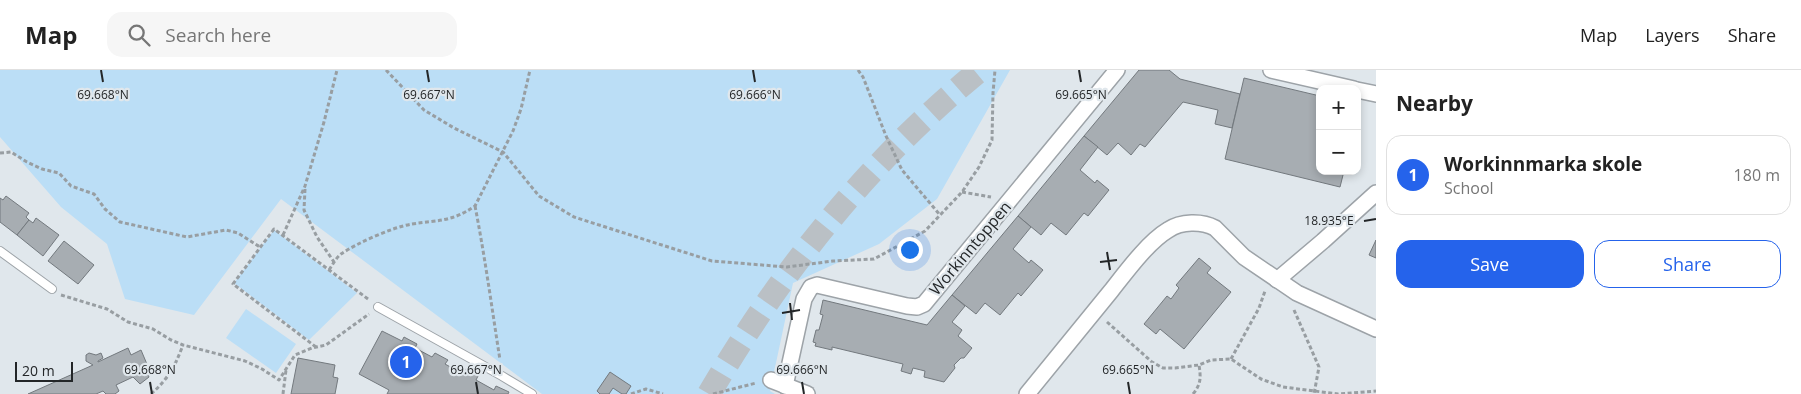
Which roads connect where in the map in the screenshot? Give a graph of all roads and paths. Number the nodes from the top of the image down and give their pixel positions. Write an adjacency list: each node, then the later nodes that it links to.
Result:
1 (337, 70): 13 (path)
2 (386, 70): 11 (path)
3 (530, 70): 11 (path)
4 (858, 70): 18 (path)
5 (995, 70): 14 (path)
6 (1117, 70): 16 (street, Workinntoppen)
7 (1270, 70): 8 (street)
8 (1337, 85)
9 (1361, 90): 10 (street)
10 (1376, 94)
11 (503, 152): 17 (path); 18 (path)
12 (0, 154): 20 (path)
13 (305, 186): 19 (path); 22 (path)
14 (962, 192): 16 (path); 18 (path)
15 (1375, 196): 24 (street)
16 (1009, 201): 36 (street, Workinntoppen)
17 (475, 206): 22 (path); 34 (path)
18 (940, 215)
19 (283, 235): 20 (path); 23 (path)
20 (260, 247): 30 (path)
21 (0, 251): 25 (lane)
22 (334, 262): 23 (path)
23 (330, 270): 26 (path)
24 (1277, 280): 27 (street); 28 (street); 31 (path); 38 (path)
25 (52, 289): 29 (path)
26 (378, 307): 30 (path); 34 (lane)
27 (1095, 310): 32 (path); 46 (street)
28 (1376, 329)
29 (183, 345): 33 (path); 39 (path)
30 (316, 347): 33 (path)
31 (1231, 359): 32 (path); 38 (path)
32 (1199, 365): 47 (path)
33 (287, 368): 40 (path)
34 (502, 376): 41 (lane)
35 (771, 380): 36 (street); 44 (path)
36 (785, 386): 45 (street)
37 (1376, 391): 38 (path)
38 (1315, 393)
39 (151, 394)
40 (283, 394)
41 (532, 394)
42 (631, 394): 43 (path)
43 (663, 394)
44 (713, 394)
45 (807, 394)
46 (1027, 394)
47 (1193, 394)

